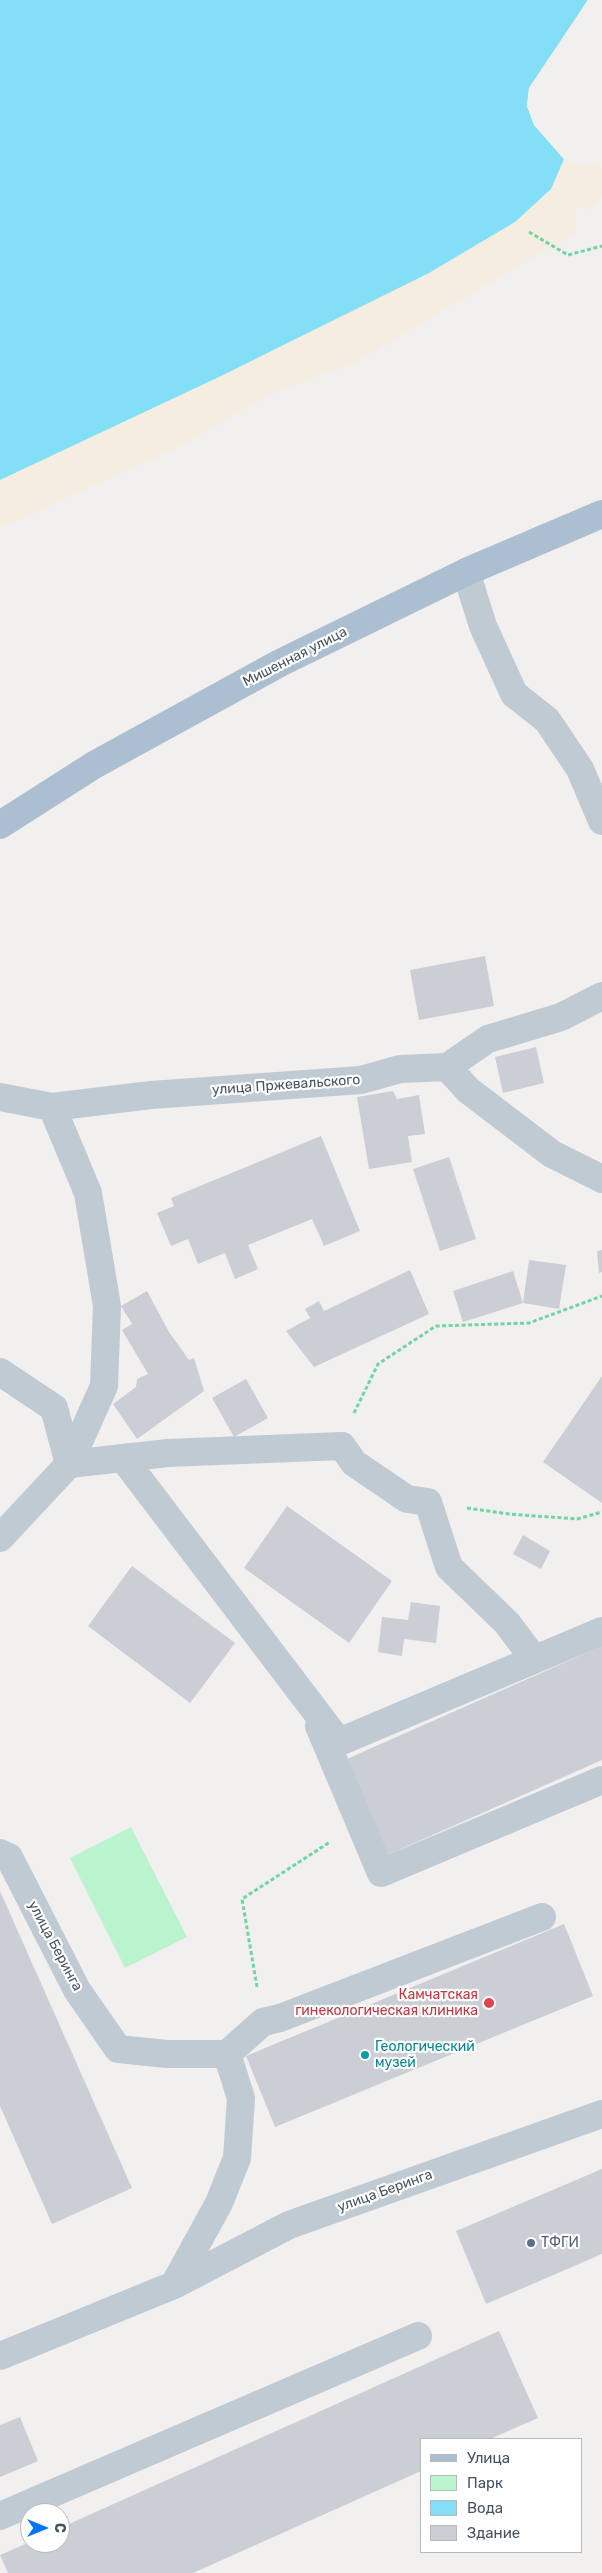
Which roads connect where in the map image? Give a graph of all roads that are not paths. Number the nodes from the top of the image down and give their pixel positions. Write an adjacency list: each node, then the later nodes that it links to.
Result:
1 (602, 514): 2 (main road, Мишенная улица)
2 (466, 572): 3 (street); 4 (main road, Мишенная улица)
3 (602, 821)
4 (0, 825)
5 (602, 996): 6 (street)
6 (447, 1067): 8 (street, улица Пржевальского); 9 (street)
7 (0, 1097): 8 (street, улица Пржевальского)
8 (52, 1107): 12 (street)
9 (602, 1179)
10 (0, 1372): 12 (street)
11 (123, 1458): 12 (street); 15 (street); 16 (street)
12 (69, 1464): 13 (street)
13 (0, 1538)
14 (602, 1631): 15 (street)
15 (534, 1660): 16 (street)
16 (310, 1704): 17 (street)
17 (602, 1780)
18 (0, 1853): 20 (street, улица Беринга)
19 (542, 1917): 20 (street)
20 (227, 2054): 22 (street)
21 (602, 2114): 22 (street, улица Беринга)
22 (174, 2284): 24 (street, улица Беринга)
23 (418, 2336): 25 (street)
24 (0, 2356)
25 (0, 2516)

